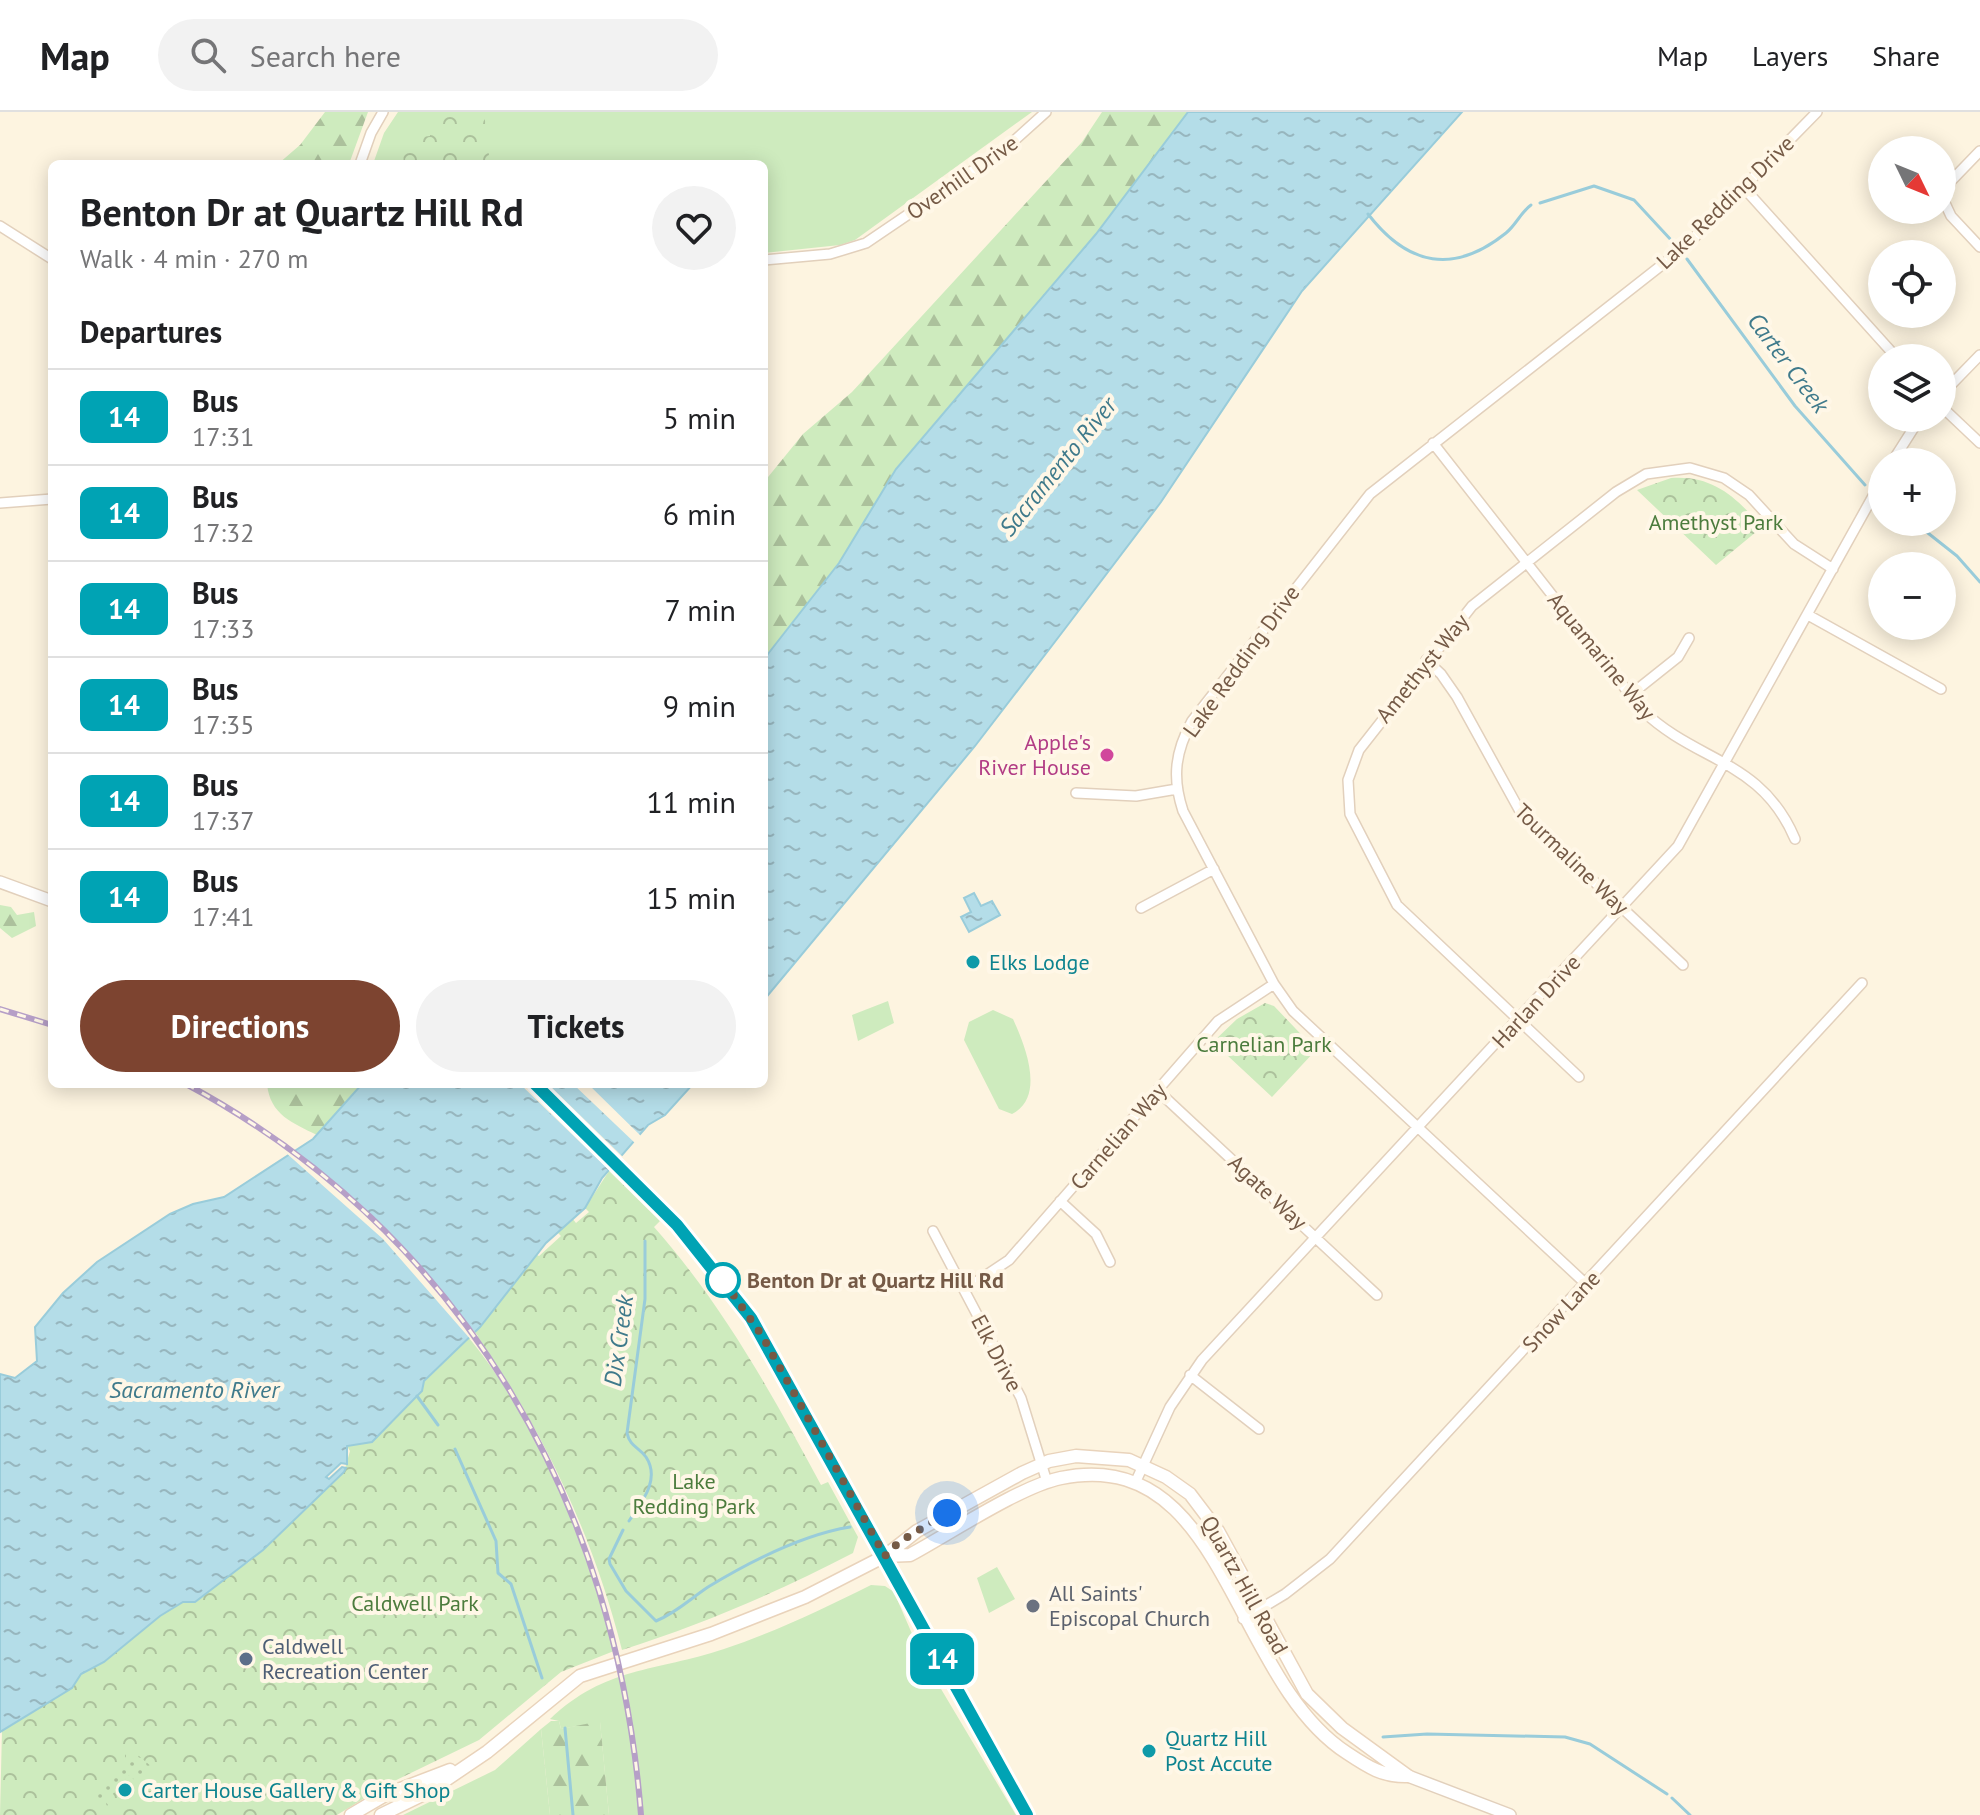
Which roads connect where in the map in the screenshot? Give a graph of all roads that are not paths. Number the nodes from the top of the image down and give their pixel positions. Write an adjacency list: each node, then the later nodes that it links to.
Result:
1 (383, 112): 5 (street)
2 (1046, 112): 11 (street, Overhill Drive)
3 (1817, 112): 6 (street, Lake Redding Drive)
4 (1980, 151): 9 (street)
5 (361, 160)
6 (1744, 188): 12 (street); 16 (street, Lake Redding Drive)
7 (3, 228): 8 (street); 10 (street)
8 (0, 239)
9 (1980, 247)
10 (48, 256)
11 (768, 260)
12 (1884, 344)
13 (1980, 355): 14 (street)
14 (1956, 380)
15 (1956, 420): 17 (street)
16 (1433, 443): 21 (street, Aquamarine Way); 29 (street, Lake Redding Drive)
17 (1980, 443)
18 (48, 499): 19 (street)
19 (0, 503)
20 (1868, 506): 22 (street, Harlan Drive)
21 (1527, 563): 22 (street, Amethyst Way); 25 (street, Amethyst Way); 27 (street, Aquamarine Way)
22 (1833, 569): 23 (street, Harlan Drive)
23 (1808, 615): 26 (street); 28 (street, Harlan Drive)
24 (1689, 638): 27 (street)
25 (1426, 660): 36 (street, Tourmaline Way); 40 (street, Amethyst Way)
26 (1941, 689)
27 (1629, 696): 28 (street, Aquamarine Way)
28 (1726, 763): 31 (street, Aquamarine Way); 36 (street, Harlan Drive)
29 (1177, 789): 30 (street); 32 (street, Lake Redding Drive)
30 (1076, 793)
31 (1795, 839)
32 (1214, 869): 35 (street); 39 (street, Lake Redding Drive)
33 (0, 882): 34 (street)
34 (48, 900)
35 (1141, 908)
36 (1622, 908): 37 (street, Tourmaline Way); 40 (street, Harlan Drive)
37 (1683, 965)
38 (1862, 983): 49 (street, Snow Lane)
39 (1274, 984): 43 (street, Carnelian Way); 44 (street, Lake Redding Drive)
40 (1517, 1021): 41 (street, Amethyst Way); 44 (street, Harlan Drive)
41 (1579, 1077)
42 (539, 1088): 58 (street)
43 (1158, 1091): 45 (street, Carnelian Way); 47 (street, Agate Way)
44 (1417, 1128): 47 (street, Harlan Drive); 49 (street, Lake Redding Drive)
45 (1060, 1201): 48 (street); 50 (street, Carnelian Way)
46 (933, 1231): 50 (street, Elk Drive)
47 (1317, 1237): 51 (street, Agate Way); 52 (street, Harlan Drive)
48 (1110, 1262)
49 (1586, 1284): 59 (street, Snow Lane)
50 (964, 1290): 54 (street, Elk Drive)
51 (1377, 1295)
52 (1190, 1375): 53 (street); 55 (street, Harlan Drive)
53 (1259, 1429)
54 (1043, 1463): 55 (main road, Quartz Hill Road); 57 (street, Elk Drive); 58 (main road, Quartz Hill Road)
55 (1143, 1466): 56 (street, Harlan Drive); 59 (main road, Quartz Hill Road)
56 (1136, 1481): 57 (main road, Quartz Hill Road); 60 (main road, Quartz Hill Road)
57 (1047, 1482): 58 (main road, Quartz Hill Road)
58 (885, 1556): 61 (main road, Quartz Hill Road); 65 (street)
59 (1261, 1609): 60 (street, Snow Lane); 62 (main road, Quartz Hill Road)
60 (1243, 1619): 62 (main road, Quartz Hill Road)
61 (461, 1767): 63 (main road, Quartz Hill Road); 64 (main road, Quartz Hill Road)
62 (1408, 1776): 66 (street, Quartz Hill Road)
63 (351, 1815)
64 (381, 1815)
65 (1027, 1815)
66 (1510, 1815)

